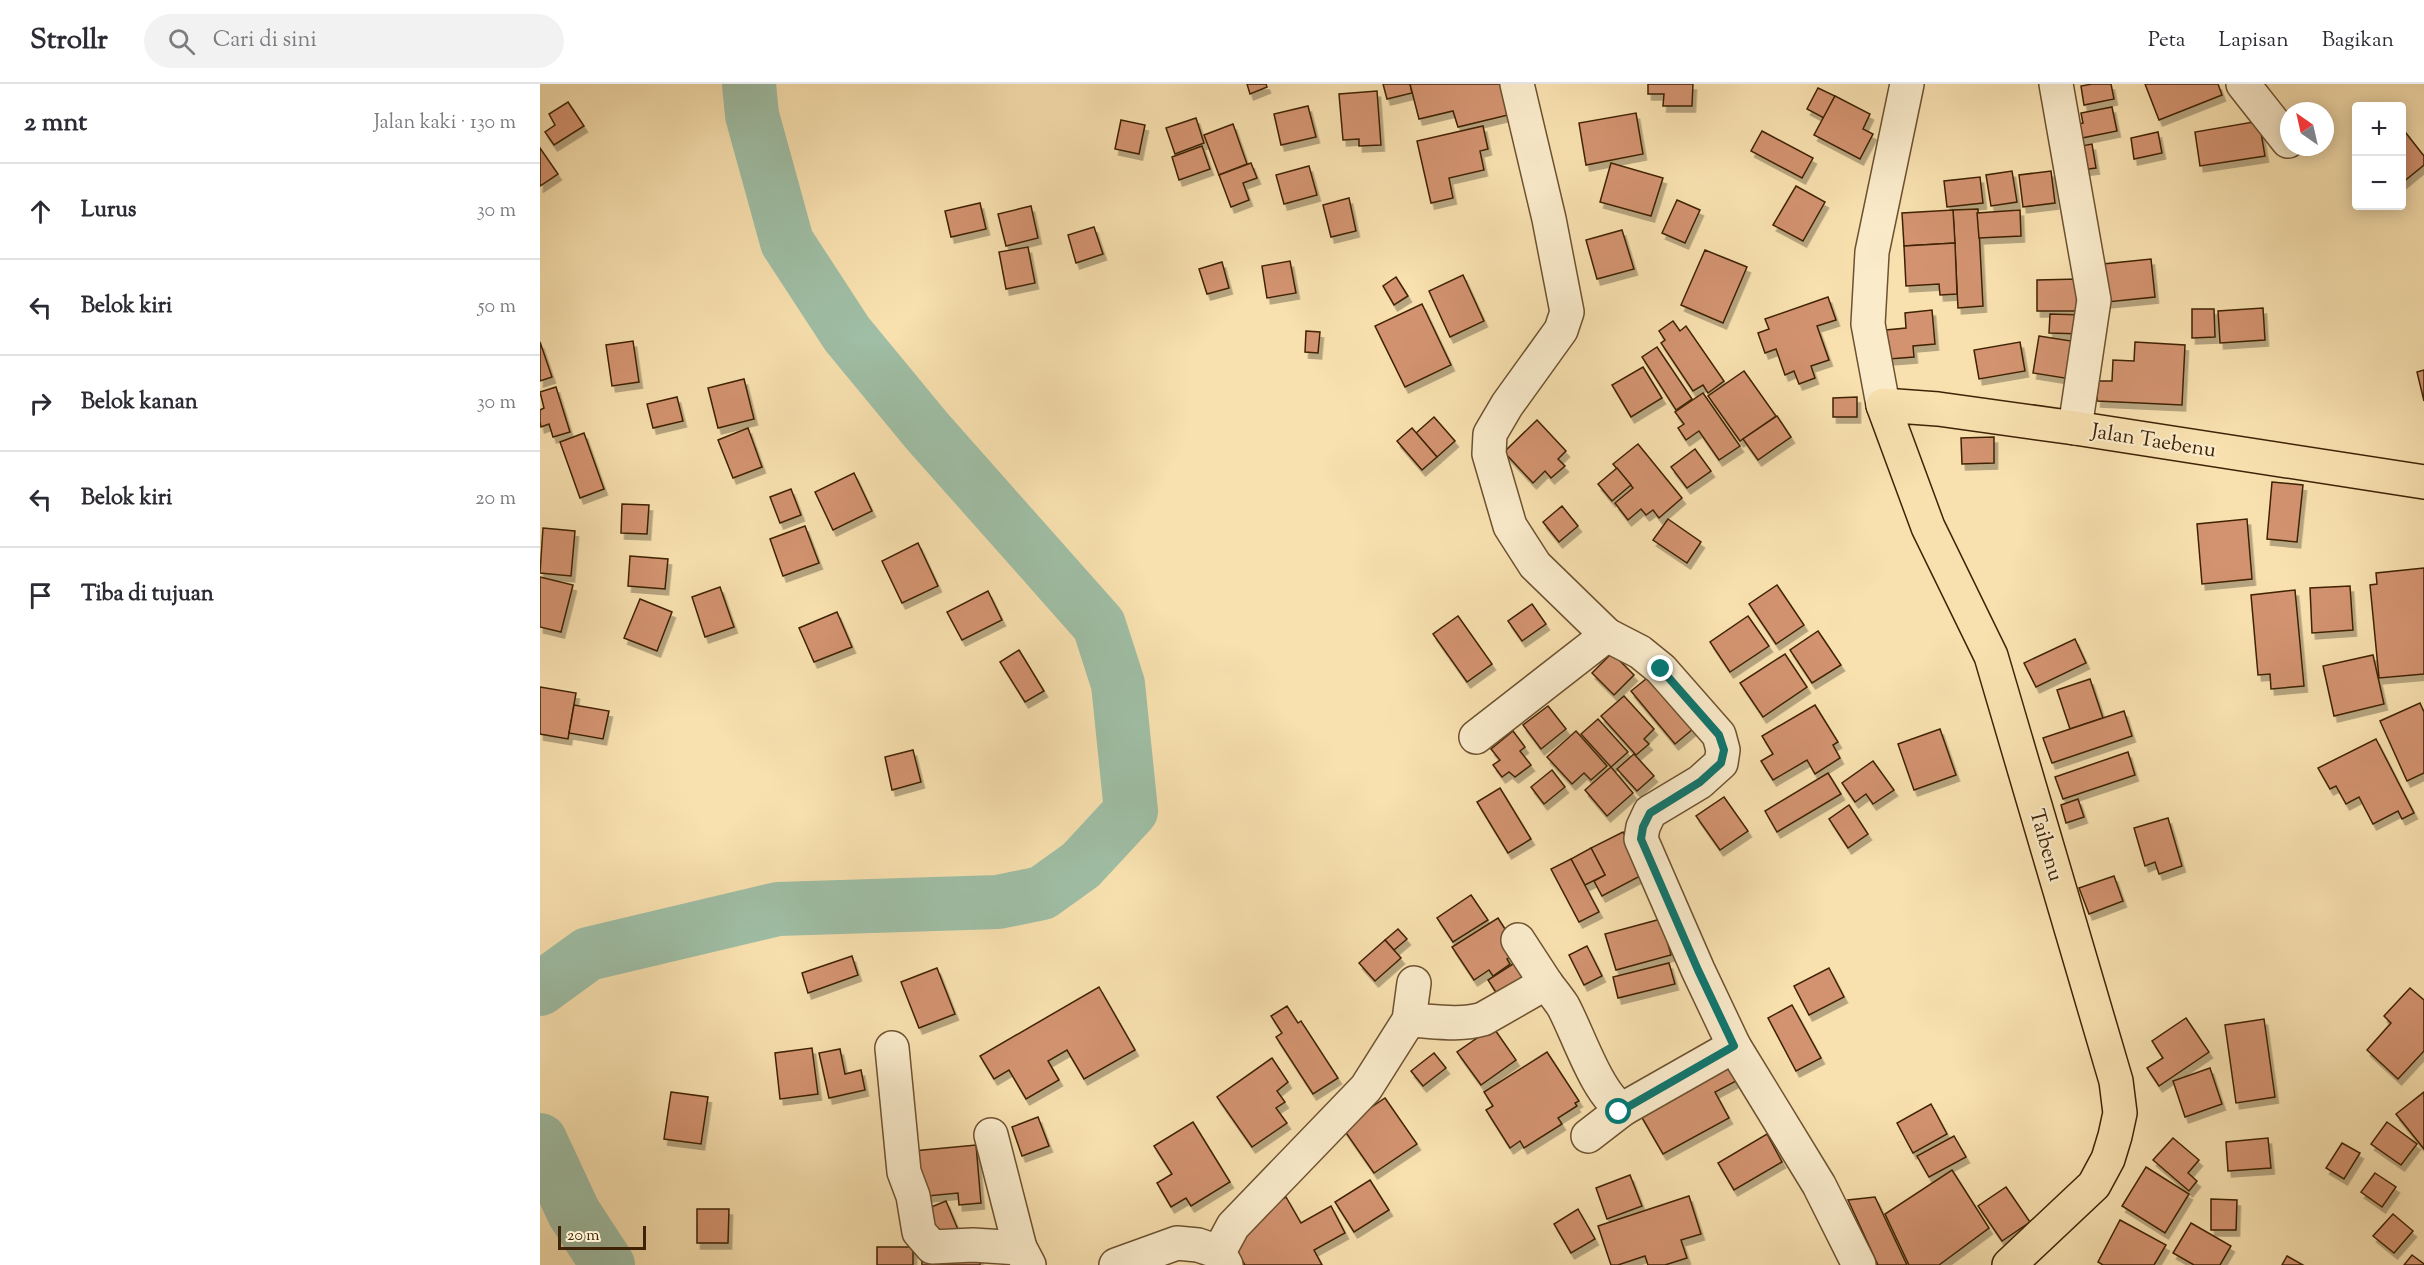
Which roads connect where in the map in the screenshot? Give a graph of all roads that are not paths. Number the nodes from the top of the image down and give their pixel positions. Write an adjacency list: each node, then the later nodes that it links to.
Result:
1 (1517, 84): 9 (street)
2 (1906, 84): 6 (street)
3 (2057, 84): 7 (street)
4 (2243, 84): 5 (street)
5 (2280, 131)
6 (1883, 405): 7 (main road, Jalan Taebenu); 22 (main road, Taibenu)
7 (2075, 428): 8 (main road, Jalan Taebenu)
8 (2424, 482)
9 (1607, 635): 10 (street); 15 (street)
10 (1476, 737)
11 (1518, 940): 13 (street)
12 (1414, 983): 14 (street)
13 (1546, 983): 14 (street); 15 (street)
14 (1409, 1020): 19 (street)
15 (1734, 1046): 21 (street)
16 (892, 1048): 18 (street)
17 (991, 1135): 18 (street)
18 (1024, 1256)
19 (1223, 1258): 20 (street)
20 (1116, 1265)
21 (1859, 1265)
22 (2009, 1265)

